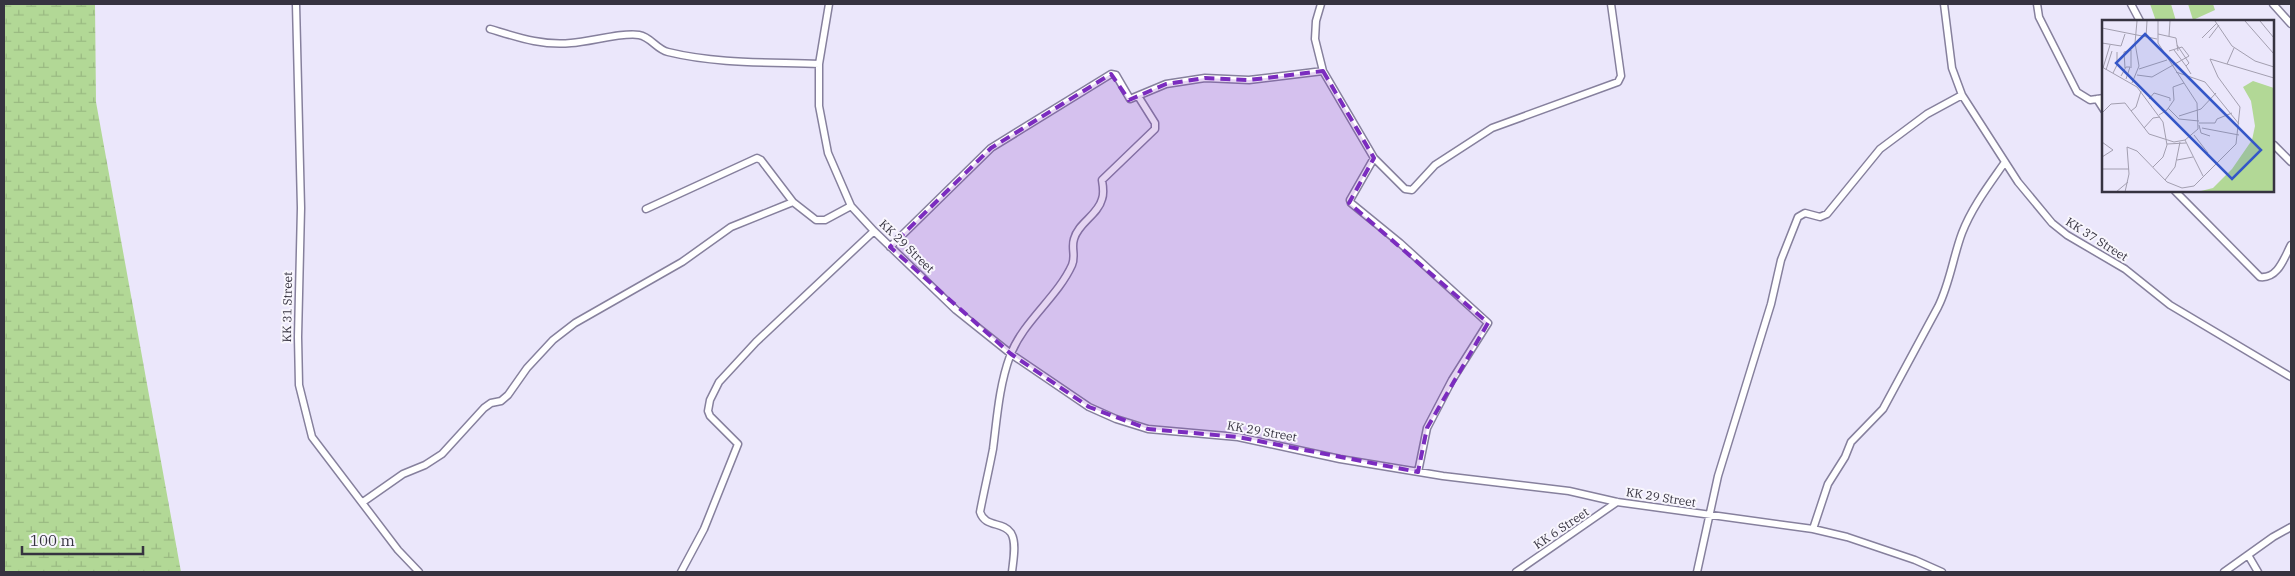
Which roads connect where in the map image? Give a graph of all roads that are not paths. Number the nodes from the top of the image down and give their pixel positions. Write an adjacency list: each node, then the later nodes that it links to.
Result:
1 (296, 4): 31 (street, KK 31 Street)
2 (828, 4): 12 (street, KK 29 Street)
3 (1321, 4): 13 (street)
4 (1611, 4): 18 (street)
5 (1944, 4): 14 (street, KK 37 Street)
6 (2037, 4): 16 (street)
7 (2131, 4): 9 (street)
8 (2273, 4): 10 (street)
9 (2139, 20)
10 (2291, 24)
11 (490, 29): 12 (street)
12 (819, 64): 23 (street, KK 29 Street)
13 (1323, 71): 15 (street); 18 (street)
14 (1962, 95): 19 (street, KK 37 Street); 33 (street)
15 (1138, 96): 27 (street); 28 (street)
16 (2100, 99)
17 (2275, 146): 20 (street)
18 (1374, 158): 30 (street)
19 (2005, 162): 29 (street, KK 37 Street); 35 (street)
20 (2291, 162)
21 (2176, 192): 26 (street)
22 (793, 202): 23 (street); 24 (street); 31 (street)
23 (851, 206): 25 (street, KK 29 Street)
24 (646, 209)
25 (874, 231): 27 (street, KK 29 Street); 38 (street)
26 (2291, 245)
27 (890, 247): 28 (street, KK 29 Street)
28 (1011, 354): 30 (street, KK 29 Street); 39 (street)
29 (2291, 376)
30 (1418, 472): 32 (street, KK 29 Street)
31 (362, 502): 37 (street, KK 31 Street)
32 (1617, 502): 33 (street, KK 29 Street); 40 (street, KK 6 Street)
33 (1708, 515): 35 (street, KK 29 Street); 41 (street)
34 (2291, 527): 36 (street)
35 (1813, 530): 42 (street, KK 29 Street)
36 (2248, 555): 43 (street); 44 (street)
37 (418, 572)
38 (681, 572)
39 (1012, 572)
40 (1516, 572)
41 (1697, 572)
42 (1942, 572)
43 (2224, 572)
44 (2258, 572)

